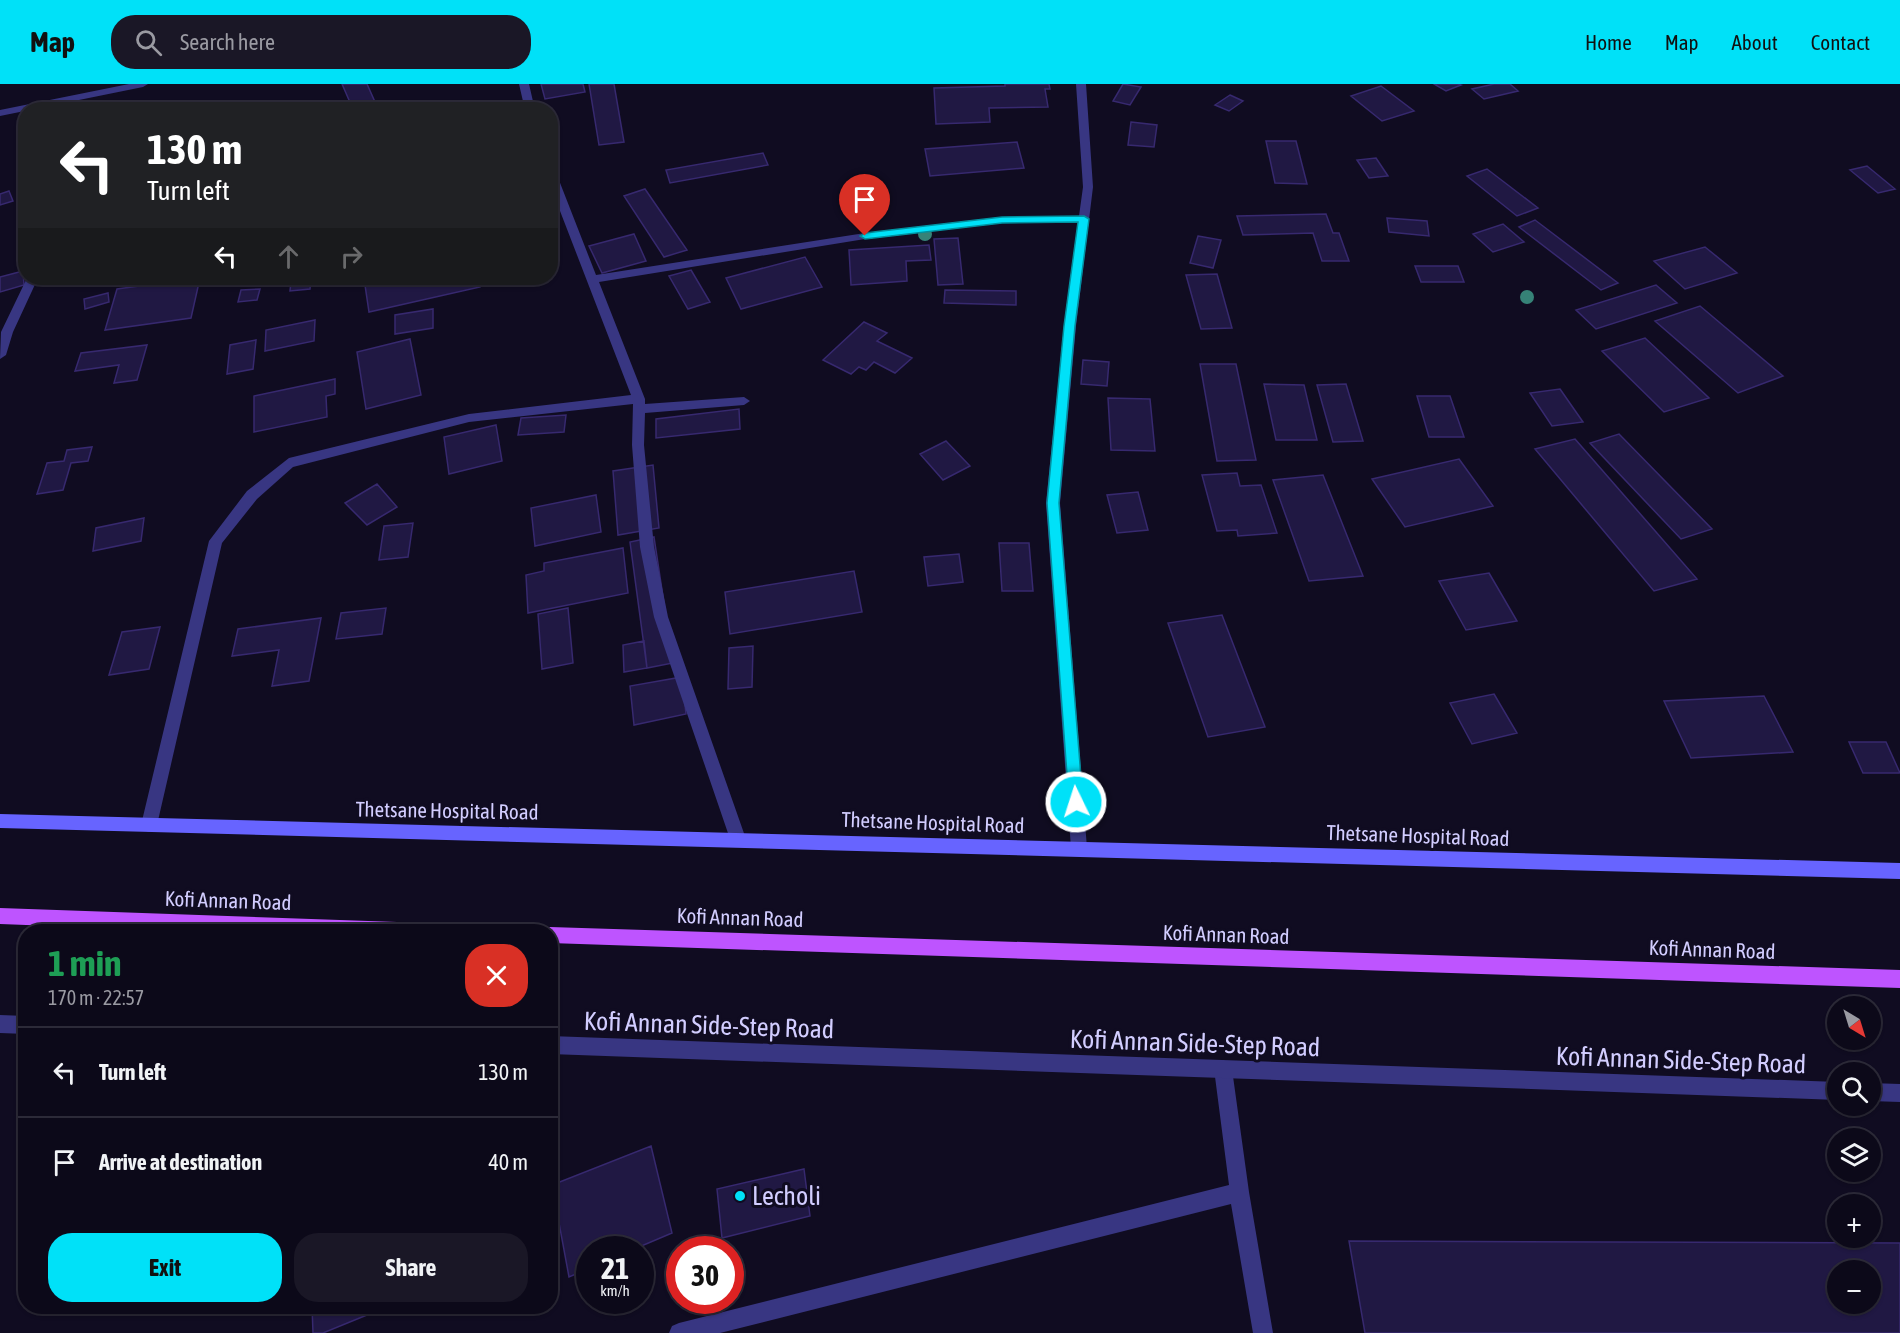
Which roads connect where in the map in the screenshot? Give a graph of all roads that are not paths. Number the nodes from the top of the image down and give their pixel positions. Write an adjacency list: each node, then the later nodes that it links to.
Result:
1 (143, 84): 4 (street)
2 (524, 84): 5 (street)
3 (1081, 84): 9 (street)
4 (54, 102)
5 (528, 102)
6 (18, 109): 7 (street)
7 (0, 113)
8 (558, 193): 10 (street)
9 (1084, 219): 10 (street); 18 (street)
10 (592, 279): 14 (street)
11 (29, 285): 12 (street)
12 (0, 355)
13 (744, 402): 14 (street)
14 (639, 404): 16 (street); 17 (street)
15 (0, 822): 16 (main road, Thetsane Hospital Road)
16 (148, 825): 17 (main road, Thetsane Hospital Road)
17 (738, 839): 18 (main road, Thetsane Hospital Road)
18 (1079, 848): 19 (main road, Thetsane Hospital Road)
19 (1900, 871)
20 (0, 916): 21 (main road, Kofi Annan Road)
21 (227, 924)
22 (558, 935): 23 (main road, Kofi Annan Road)
23 (1900, 979)
24 (0, 1024): 25 (street)
25 (18, 1025)
26 (558, 1045): 27 (street, Kofi Annan Side-Step Road)
27 (1223, 1069): 28 (street, Kofi Annan Side-Step Road); 31 (street)
28 (1827, 1091)
29 (1881, 1092): 30 (street)
30 (1900, 1093)
31 (1239, 1192): 32 (street); 33 (street)
32 (678, 1333)
33 (1263, 1333)

